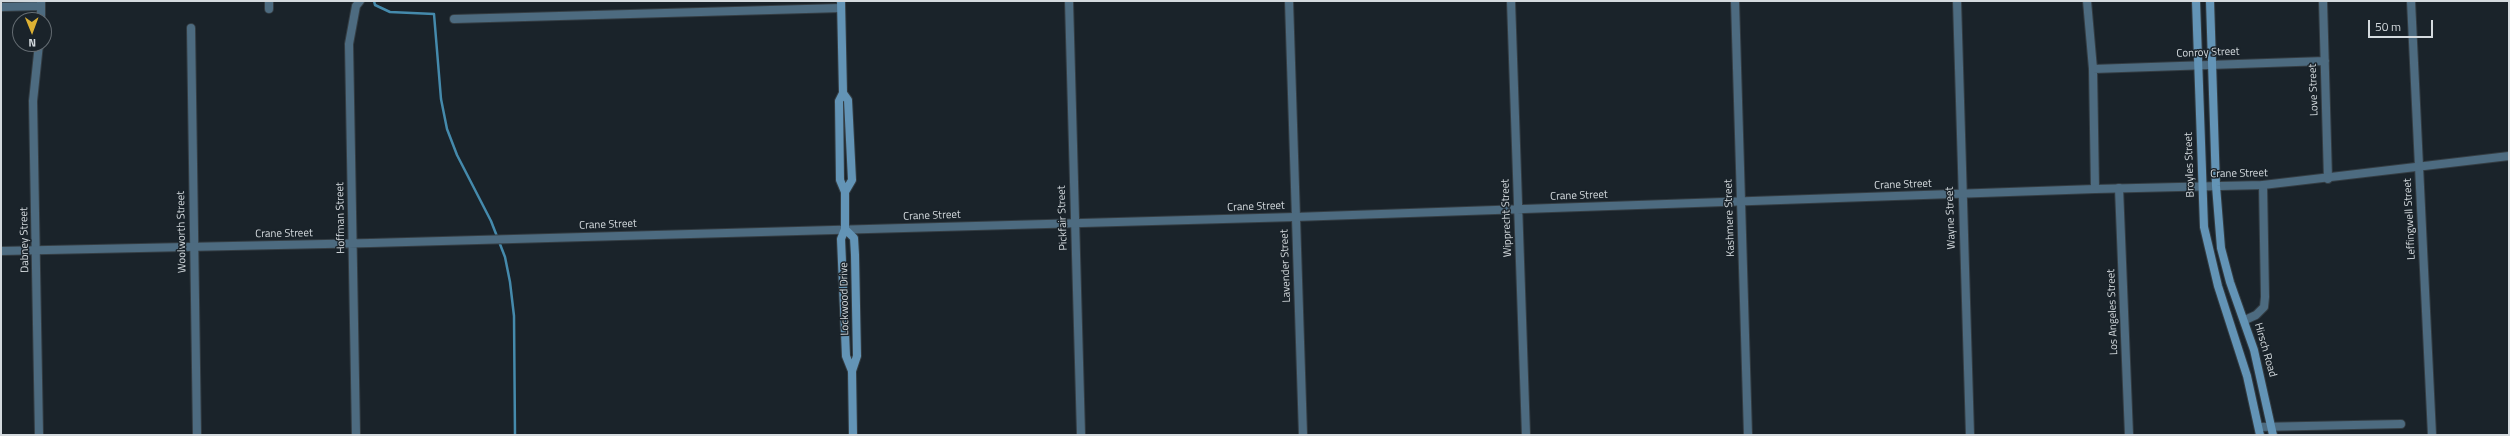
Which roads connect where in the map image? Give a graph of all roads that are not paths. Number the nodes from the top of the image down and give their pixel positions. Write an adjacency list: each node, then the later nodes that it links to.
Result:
1 (1069, 1): 36 (street, Pickfair Street)
2 (1289, 1): 35 (street, Lavender Street)
3 (1511, 1): 34 (street, Wipprecht Street)
4 (1735, 1): 33 (street, Kashmere Street)
5 (1957, 1): 32 (street, Wayne Street)
6 (2088, 1): 21 (street)
7 (2196, 1): 20 (main road, Broyles Street)
8 (2210, 1): 19 (main road)
9 (2323, 1): 18 (street, Love Street)
10 (2411, 1): 24 (street, Leffingwell Street)
11 (360, 2): 38 (street, Hoffman Street)
12 (41, 3): 14 (street)
13 (841, 4): 15 (street); 22 (main road, Lockwood Drive)
14 (1, 7)
15 (454, 19)
16 (191, 28): 39 (street, Woolworth Street)
17 (38, 52): 40 (street, Dabney Street)
18 (2325, 61): 19 (street, Conroy Street); 25 (street, Love Street)
19 (2212, 64): 20 (street, Conroy Street); 27 (main road)
20 (2197, 65): 21 (street, Conroy Street); 26 (main road, Broyles Street)
21 (2092, 69): 30 (street)
22 (843, 93): 31 (main road, Lockwood Drive); 31 (main road, Lockwood Drive)
23 (2509, 156): 24 (street, Crane Street)
24 (2419, 168): 25 (street, Crane Street); 57 (street, Leffingwell Street)
25 (2328, 179): 28 (street, Crane Street)
26 (2202, 186): 27 (street, Crane Street); 29 (street, Crane Street); 45 (main road, Broyles Street)
27 (2216, 186): 28 (street, Crane Street); 42 (main road)
28 (2263, 186): 42 (street, Hirsch Road)
29 (2119, 188): 30 (street, Crane Street); 56 (street, Los Angeles Street)
30 (2094, 189): 32 (street, Crane Street)
31 (844, 192): 37 (main road, Lockwood Drive)
32 (1962, 194): 33 (street, Crane Street); 55 (street, Wayne Street)
33 (1740, 202): 34 (street, Crane Street); 54 (street, Kashmere Street)
34 (1518, 209): 35 (street, Crane Street); 53 (street, Wipprecht Street)
35 (1295, 217): 36 (street, Crane Street); 52 (street, Lavender Street)
36 (1074, 222): 37 (street, Crane Street); 51 (street, Pickfair Street)
37 (845, 229): 38 (street, Crane Street); 43 (main road, Lockwood Drive); 43 (main road, Lockwood Drive)
38 (353, 244): 39 (street, Crane Street); 49 (street, Hoffman Street)
39 (193, 248): 40 (street, Crane Street); 48 (street, Woolworth Street)
40 (36, 250): 41 (street, Crane Street); 47 (street, Dabney Street)
41 (1, 251)
42 (2245, 320): 46 (main road, Hirsch Road)
43 (852, 371): 50 (main road, Lockwood Drive)
44 (2401, 424): 46 (street)
45 (2259, 431): 46 (street)
46 (2273, 431)
47 (39, 435)
48 (197, 435)
49 (356, 435)
50 (853, 435)
51 (1081, 435)
52 (1303, 435)
53 (1526, 435)
54 (1748, 435)
55 (1970, 435)
56 (2129, 435)
57 (2432, 435)

